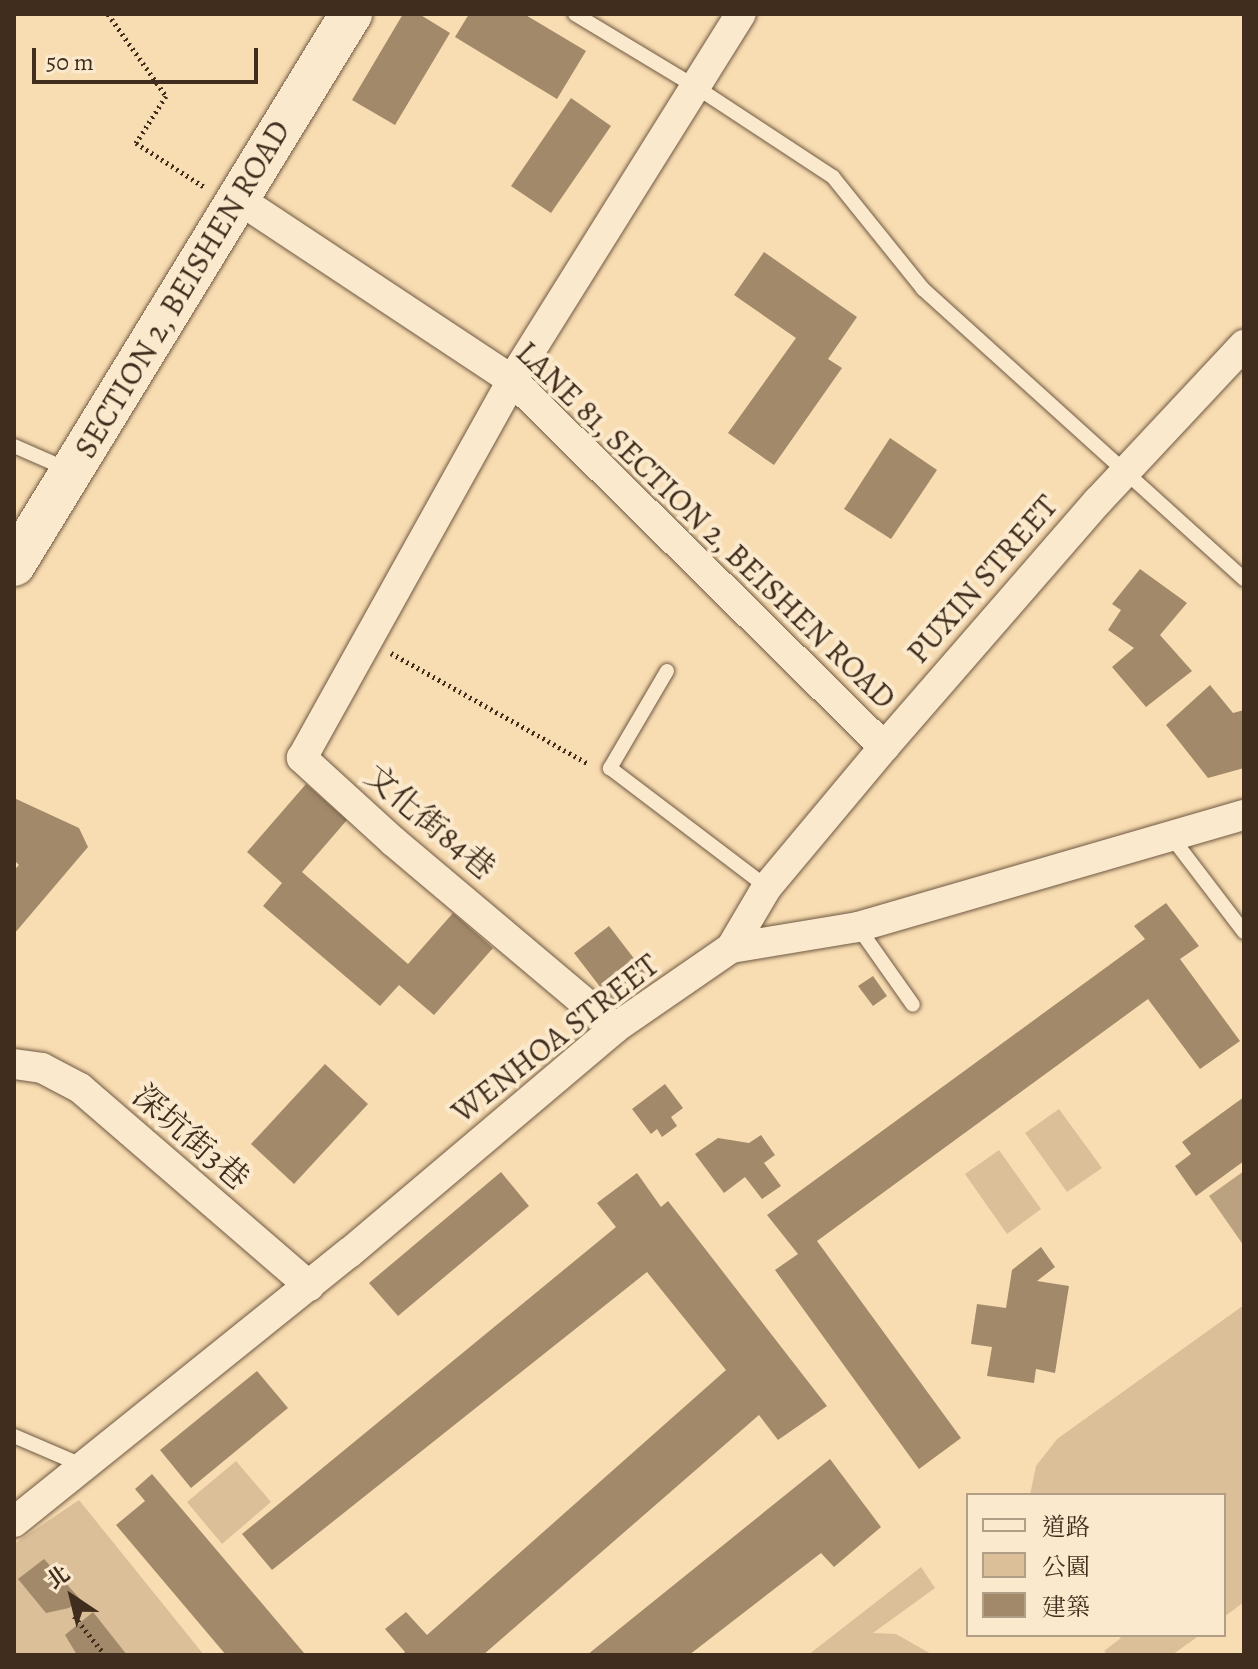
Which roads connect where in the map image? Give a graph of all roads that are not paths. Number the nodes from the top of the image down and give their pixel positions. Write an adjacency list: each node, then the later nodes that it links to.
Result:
1 (351, 14): 5 (main road, SECTION 2, BEISHEN ROAD)
2 (575, 14): 4 (lane)
3 (741, 14): 4 (street)
4 (696, 87): 7 (street); 10 (lane)
5 (237, 198): 7 (street, LANE 81, SECTION 2, BEISHEN ROAD); 9 (main road, SECTION 2, BEISHEN ROAD)
6 (1244, 345): 10 (street, PUXIN STREET)
7 (512, 380): 14 (street, LANE 81, SECTION 2, BEISHEN ROAD); 22 (street, 文化街84巷)
8 (14, 446): 9 (lane)
9 (71, 471): 11 (main road, SECTION 2, BEISHEN ROAD)
10 (1123, 473): 12 (lane); 14 (street, PUXIN STREET)
11 (14, 565)
12 (1244, 579)
13 (667, 671): 17 (lane)
14 (884, 747): 17 (street, PUXIN STREET)
15 (1244, 815): 16 (street, WENHOA STREET)
16 (1170, 835): 18 (street, WENHOA STREET); 19 (lane)
17 (767, 887): 20 (street, PUXIN STREET)
18 (858, 927): 20 (street, WENHOA STREET); 21 (lane)
19 (1244, 932)
20 (731, 948): 22 (street, WENHOA STREET)
21 (913, 1005)
22 (615, 1028): 24 (street, WENHOA STREET)
23 (14, 1064): 24 (street, 深坑街3巷)
24 (309, 1286): 26 (street, WENHOA STREET)
25 (14, 1436): 26 (lane)
26 (84, 1466): 27 (street, WENHOA STREET)
27 (14, 1522)

